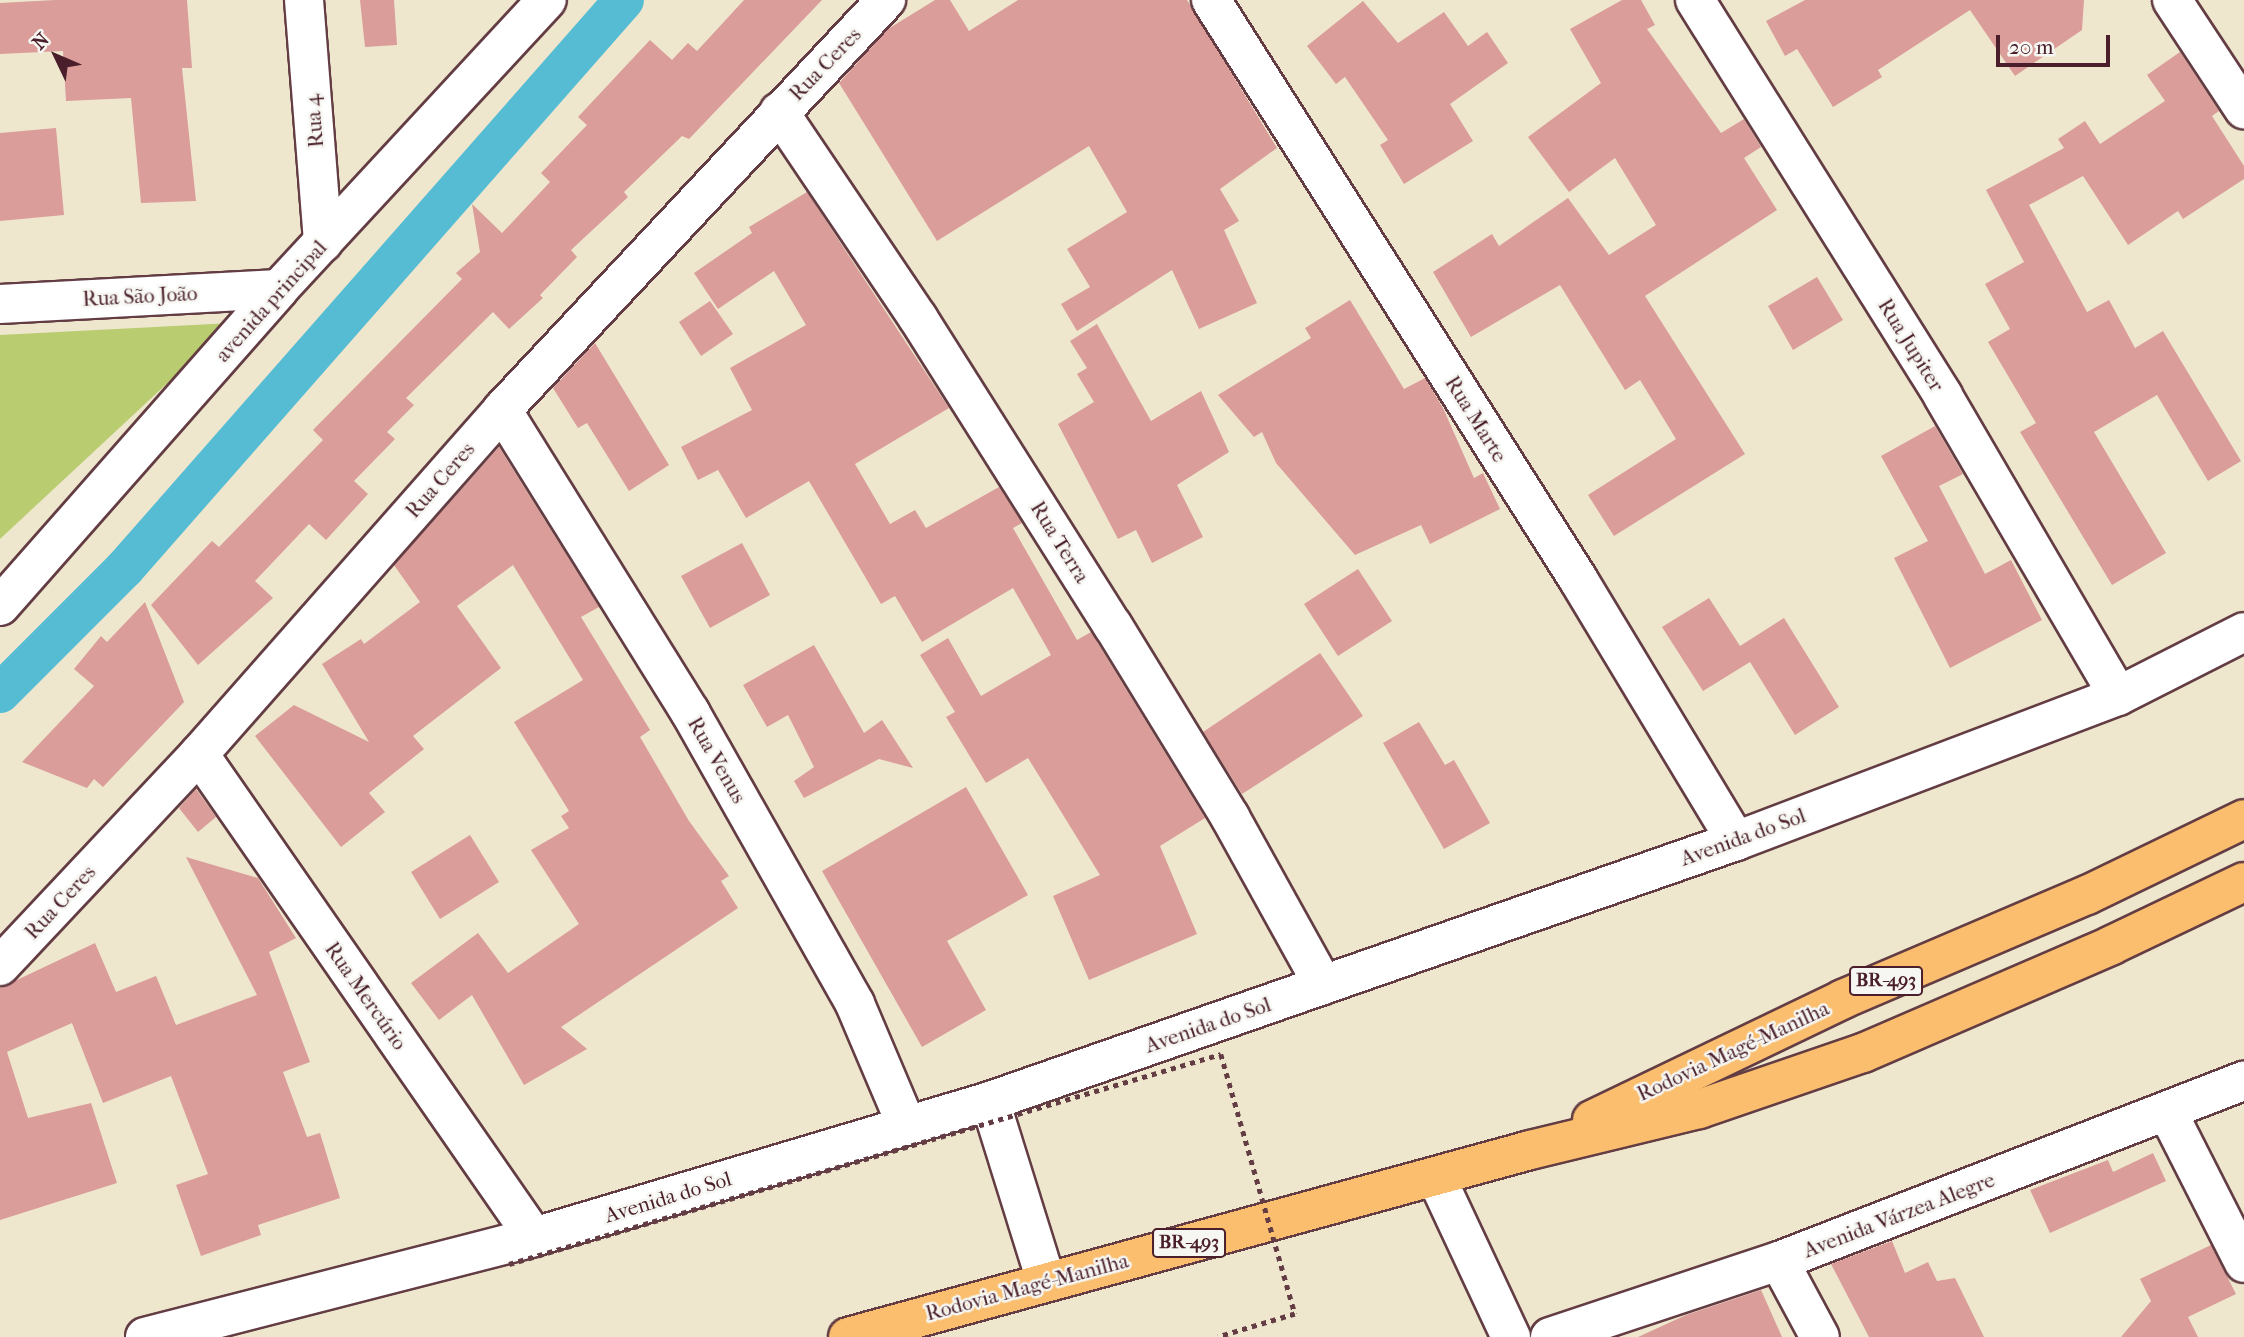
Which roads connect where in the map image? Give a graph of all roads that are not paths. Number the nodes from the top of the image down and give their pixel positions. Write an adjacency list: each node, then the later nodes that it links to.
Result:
1 (304, 0): 9 (street, Rua 4)
2 (547, 0): 9 (street, avenida principal)
3 (886, 0): 8 (street, Rua Ceres)
4 (1211, 0): 18 (street, Rua Marte)
5 (1695, 0): 15 (street, Rua Jupiter)
6 (2172, 0): 7 (street)
7 (2244, 109)
8 (779, 112): 12 (street, Rua Ceres); 21 (street, Rua Terra)
9 (323, 242): 10 (street, avenida principal)
10 (279, 289): 11 (street, Rua São João); 13 (street, avenida principal)
11 (0, 304)
12 (502, 410): 16 (street, Rua Ceres); 25 (street, Rua Venus)
13 (0, 606)
14 (2244, 632): 15 (street, Avenida do Sol)
15 (2118, 696): 18 (street, Avenida do Sol)
16 (198, 754): 20 (street, Rua Ceres); 28 (street, Rua Mercúrio)
17 (2244, 819): 26 (highway, Rodovia Magé-Manilha / BR-493)
18 (1736, 841): 21 (street, Avenida do Sol)
19 (2244, 882): 26 (highway, Rodovia Magé-Manilha / BR-493)
20 (0, 966)
21 (1322, 985): 23 (street, Avenida do Sol)
22 (2244, 1081): 24 (street, Avenida Várzea Alegre)
23 (990, 1101): 25 (street, Avenida do Sol); 31 (street)
24 (2168, 1113): 29 (street, Avenida Várzea Alegre); 30 (street)
25 (906, 1124): 28 (street, Avenida do Sol)
26 (1530, 1150): 27 (highway, Rodovia Magé-Manilha / BR-493)
27 (1436, 1177): 31 (highway, Rodovia Magé-Manilha / BR-493); 34 (street)
28 (522, 1251): 32 (street, Avenida do Sol)
29 (1779, 1261): 35 (street, Avenida Várzea Alegre); 36 (street)
30 (2244, 1263)
31 (1046, 1281): 33 (highway, Rodovia Magé-Manilha / BR-493)
32 (145, 1337)
33 (848, 1337)
34 (1511, 1337)
35 (1550, 1337)
36 (1820, 1337)

